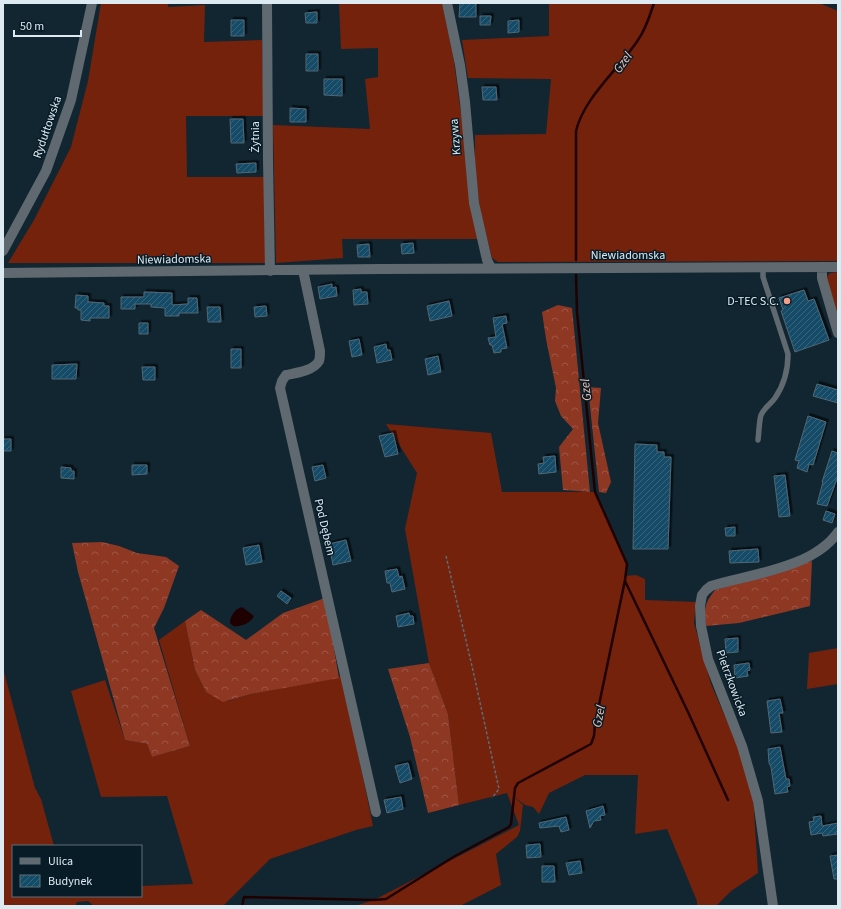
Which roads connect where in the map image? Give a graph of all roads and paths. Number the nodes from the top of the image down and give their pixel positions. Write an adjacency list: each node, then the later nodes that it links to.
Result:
1 (92, 3): 4 (street, Rydułtowska)
2 (267, 3): 10 (street, Żytnia)
3 (447, 3): 8 (street, Krzywa)
4 (3, 251)
5 (763, 267): 6 (street, Niewiadomska); 8 (street, Niewiadomska); 13 (lane)
6 (822, 267): 7 (street, Niewiadomska); 12 (street)
7 (838, 267)
8 (491, 268): 9 (street, Niewiadomska)
9 (303, 270): 10 (street, Niewiadomska); 17 (street, Pod Dębem)
10 (270, 271): 11 (street, Niewiadomska)
11 (3, 273)
12 (838, 333)
13 (758, 440)
14 (838, 532): 18 (street, Pietrzkowicka)
15 (446, 556): 16 (path)
16 (492, 798)
17 (376, 812)
18 (773, 906)

